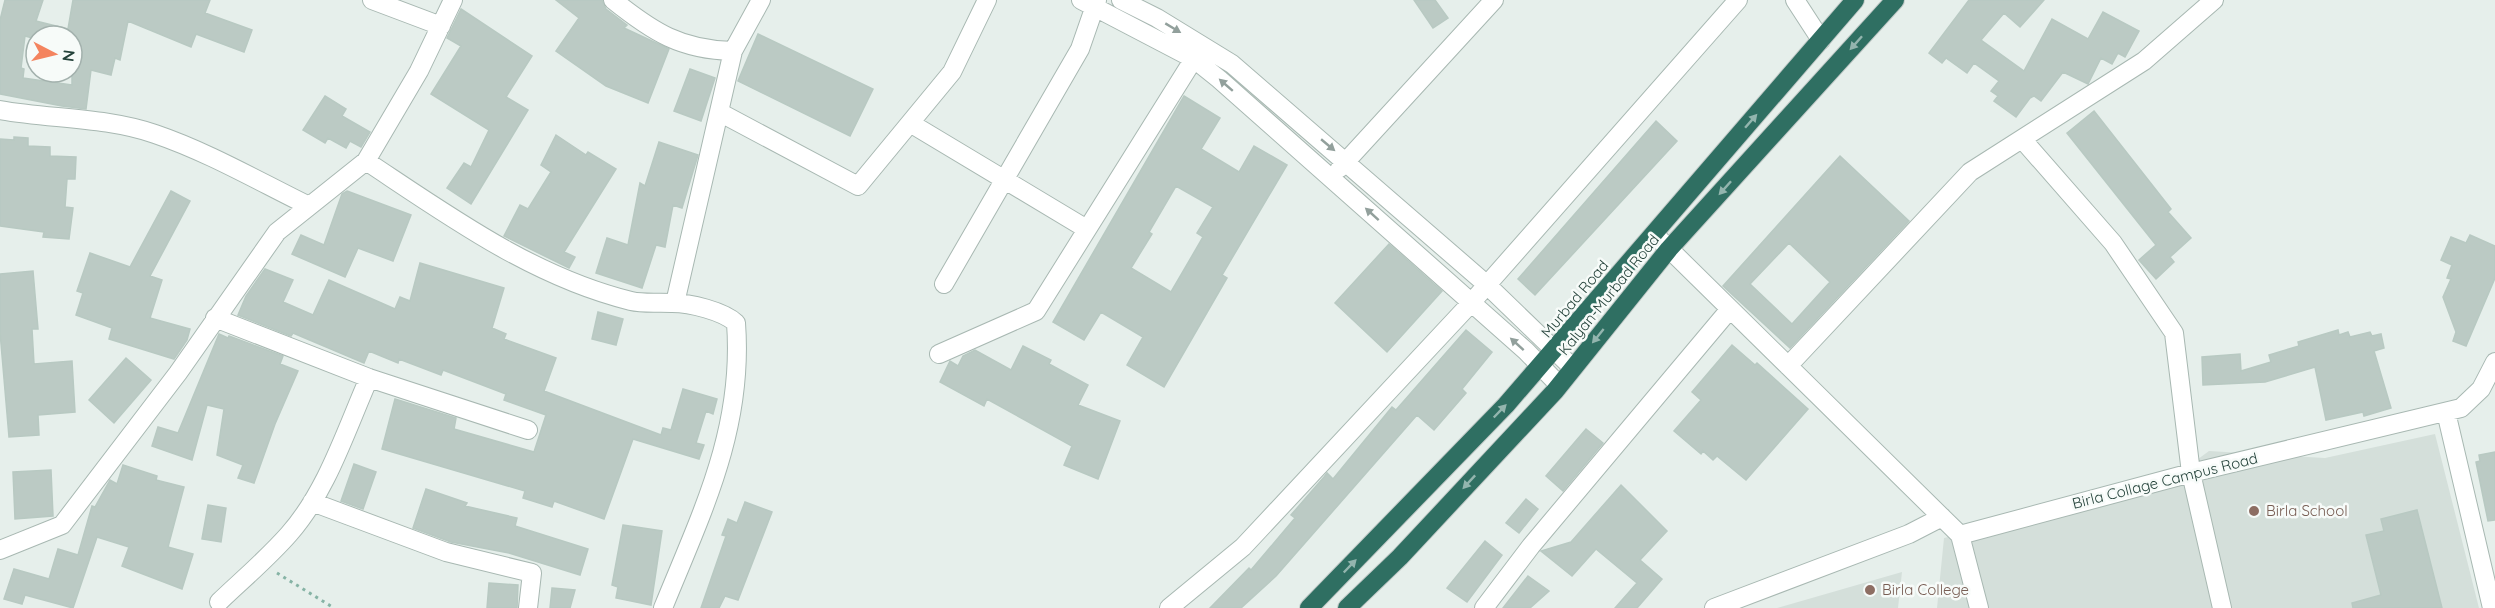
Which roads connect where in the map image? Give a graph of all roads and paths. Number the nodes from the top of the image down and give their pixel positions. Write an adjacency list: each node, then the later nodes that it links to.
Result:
1 (372, 0): 14 (street)
2 (453, 0): 14 (street)
3 (613, 0): 16 (street)
4 (761, 0): 16 (street)
5 (987, 0): 20 (street)
6 (1121, 0): 17 (street, one-way to 17)
7 (1494, 0): 22 (street)
8 (1738, 0): 31 (street)
9 (1795, 0): 15 (street)
10 (1855, 0): 15 (highway, Murbad Road)
11 (1895, 0): 29 (highway, Kalyan-Murbad Road, one-way to 29)
12 (2214, 0): 21 (street)
13 (1091, 2): 17 (street); 25 (street)
14 (441, 26): 23 (street)
15 (1821, 40): 28 (highway, Murbad Road, one-way to 15)
16 (733, 51): 19 (street)
17 (1198, 52): 22 (street, one-way to 22); 24 (street, one-way to 17); 27 (street)
18 (0, 110): 26 (street)
19 (719, 112): 20 (street); 32 (street)
20 (910, 123): 25 (street)
21 (2022, 139): 40 (street); 47 (street)
22 (1346, 160): 24 (street); 31 (street)
23 (366, 161): 26 (street); 32 (street)
24 (1330, 178): 33 (street, one-way to 24)
25 (1004, 181): 27 (street); 30 (street)
26 (309, 206): 35 (street)
27 (1086, 228): 37 (street)
28 (1654, 234): 29 (street); 36 (highway, Murbad Road)
29 (1669, 249): 34 (street); 41 (highway, Kalyan-Murbad Road, one-way to 41)
30 (945, 284)
31 (1486, 284): 33 (street); 36 (street)
32 (675, 303): 56 (street)
33 (1471, 303): 39 (street, one-way to 33); 57 (street)
34 (1730, 309): 40 (street); 60 (street)
35 (215, 318): 42 (street); 51 (street)
36 (1554, 352): 39 (highway, Murbad Road); 41 (street)
37 (939, 354)
38 (2495, 362): 44 (street)
39 (1540, 366): 43 (street); 58 (highway, Murbad Road, one-way to 39)
40 (1788, 366): 49 (street)
41 (1573, 368): 43 (highway, Kalyan-Murbad Road)
42 (369, 378): 46 (street); 48 (street)
43 (1559, 385): 59 (highway, Kalyan-Murbad Road, one-way to 59)
44 (2488, 394): 45 (street, Birla Collage Campus Road)
45 (2446, 412): 47 (street, Birla Collage Campus Road); 64 (street)
46 (528, 430)
47 (2191, 473): 50 (street, Birla Collage Campus Road); 63 (street)
48 (312, 502): 52 (street); 55 (street)
49 (1942, 517): 50 (street); 61 (street)
50 (1960, 535): 62 (street)
51 (0, 550)
52 (260, 562): 53 (street); 54 (path)
53 (219, 602)
54 (334, 608)
55 (528, 608)
56 (663, 608)
57 (1169, 608)
58 (1309, 608)
59 (1347, 608)
60 (1484, 608)
61 (1714, 608)
62 (1979, 608)
63 (2223, 608)
64 (2492, 608)

